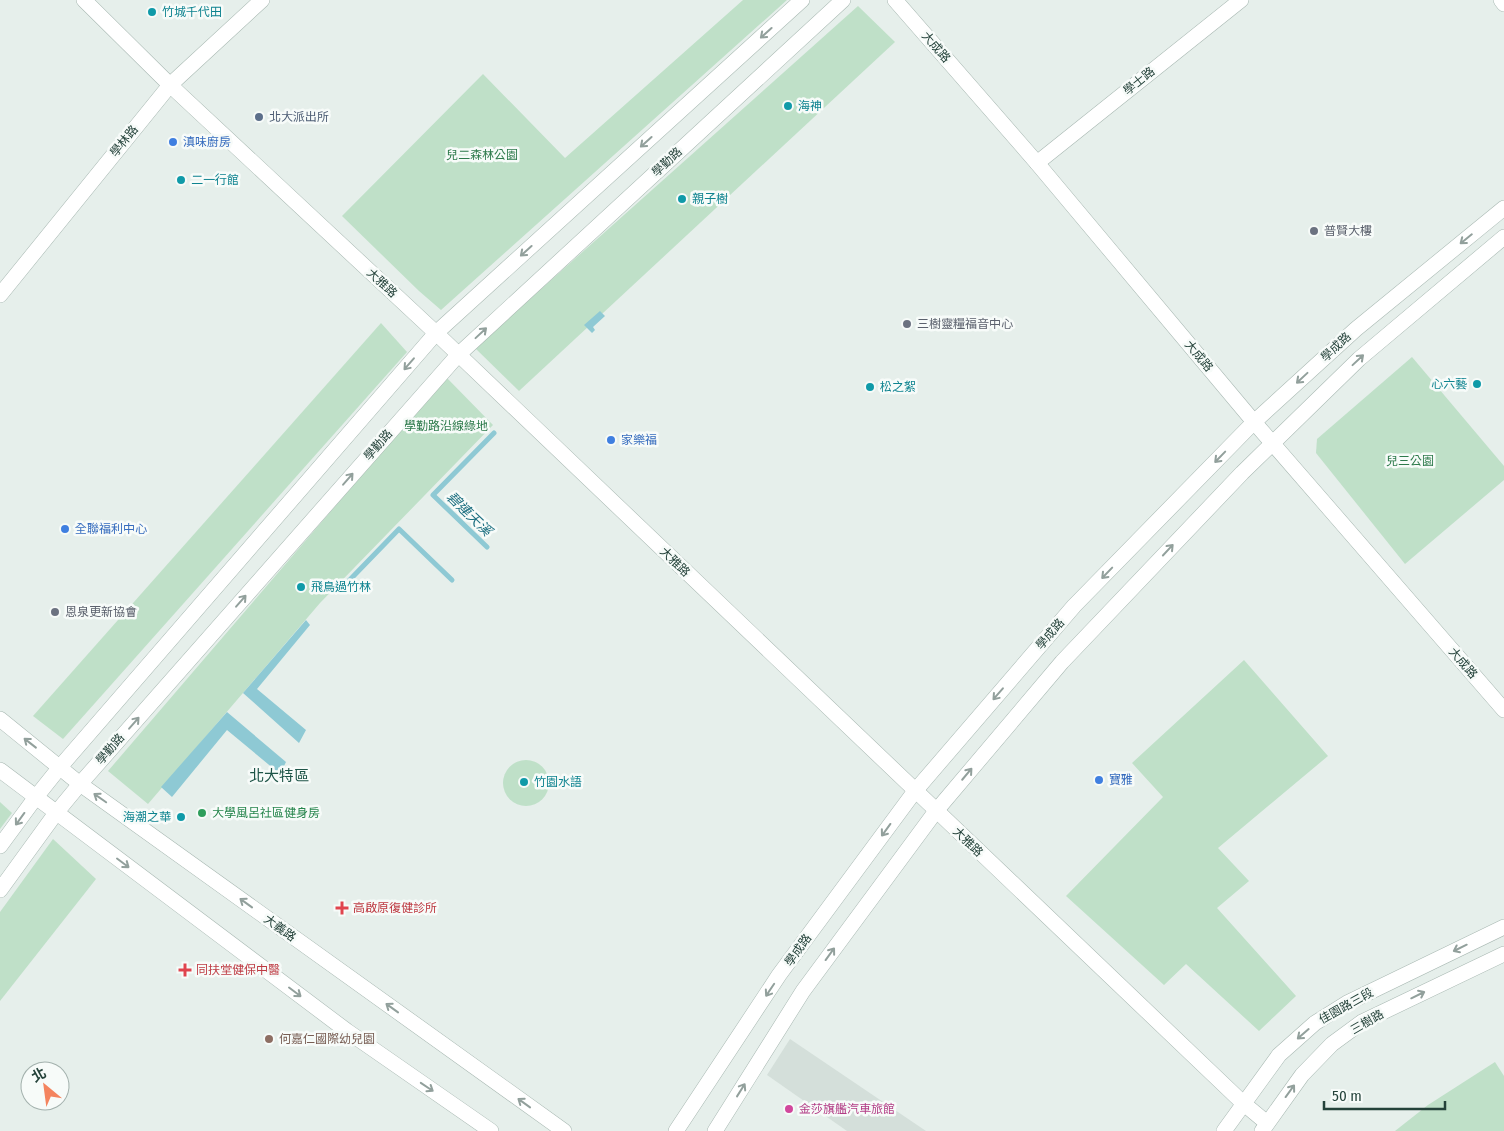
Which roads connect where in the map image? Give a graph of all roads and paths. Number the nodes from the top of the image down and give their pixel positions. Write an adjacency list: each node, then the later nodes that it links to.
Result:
1 (84, 0): 9 (street, 大雅路)
2 (262, 0): 9 (street, 學林路)
3 (802, 0): 14 (street, 學勤路, one-way to 14)
4 (843, 0): 15 (street, 學勤路, one-way to 4)
5 (895, 0): 10 (street, 大成路)
6 (1241, 0): 10 (street, 學士路)
7 (1501, 0): 8 (street)
8 (1504, 4)
9 (170, 85): 13 (street, 學林路); 14 (street, 大雅路)
10 (1037, 163): 16 (street, 大成路)
11 (1504, 208): 16 (street, 學成路, one-way to 16)
12 (1504, 238): 17 (street, 學成路, one-way to 12)
13 (0, 295)
14 (436, 333): 15 (street, 大雅路); 20 (street, 學勤路, one-way to 20)
15 (458, 354): 22 (street, 學勤路, one-way to 15); 23 (street, 大雅路)
16 (1254, 422): 17 (street, 大成路); 23 (street, 學成路, one-way to 23)
17 (1272, 442): 18 (street, 大成路); 25 (street, 學成路, one-way to 17)
18 (1504, 710)
19 (0, 719): 20 (street, 大義路, one-way to 19)
20 (60, 767): 22 (street, 大義路); 24 (street, 學勤路)
21 (0, 770): 24 (street)
22 (80, 784): 26 (street, 學勤路); 34 (street, 大義路, one-way to 22)
23 (915, 791): 25 (street, 大雅路); 35 (street, 學成路, one-way to 35)
24 (36, 797): 26 (street); 27 (street, 學勤路, one-way to 27)
25 (936, 811): 31 (street, 大雅路); 36 (street, 學成路, one-way to 25)
26 (56, 812): 28 (street, 學勤路); 33 (street, one-way to 33)
27 (0, 846)
28 (0, 890)
29 (1504, 927): 31 (street, 佳園路三段, one-way to 31)
30 (1504, 954): 32 (street, 三樹路, one-way to 30)
31 (1243, 1103): 32 (street, 大雅路); 37 (street, 佳園路三段)
32 (1264, 1127)
33 (491, 1131)
34 (564, 1131)
35 (676, 1131)
36 (715, 1131)
37 (1224, 1131)

